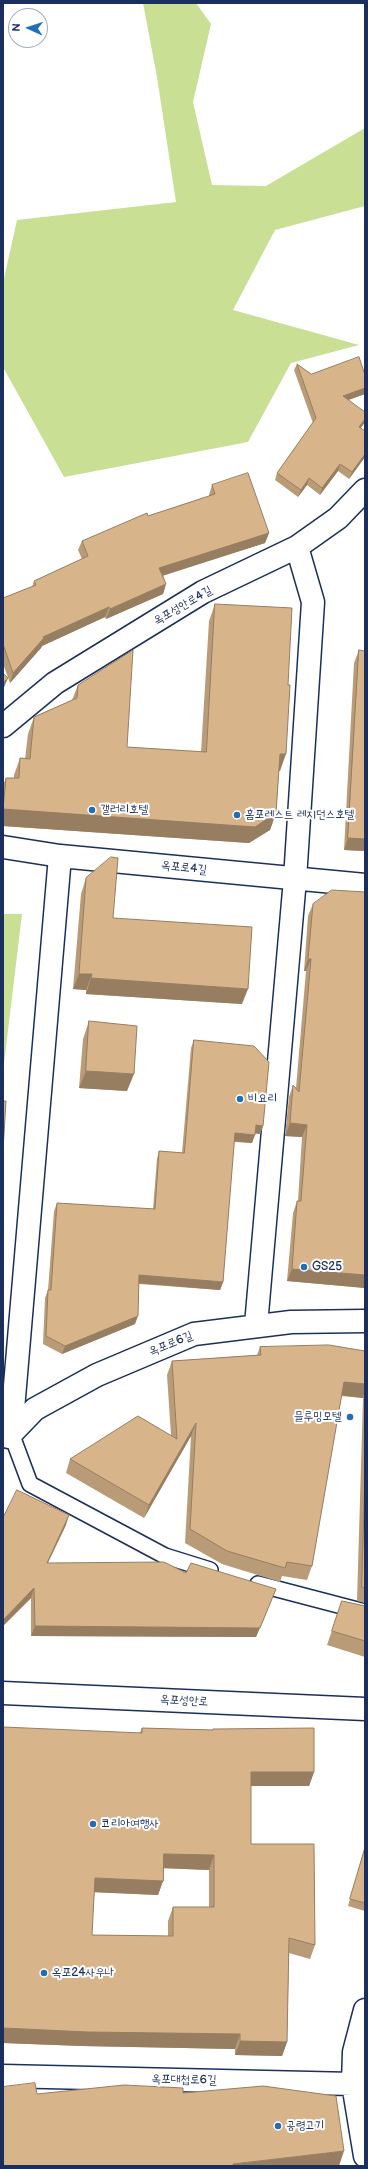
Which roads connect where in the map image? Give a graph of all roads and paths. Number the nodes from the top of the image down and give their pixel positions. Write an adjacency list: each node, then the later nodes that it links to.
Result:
1 (365, 490): 2 (street, 옥포성안로4길)
2 (297, 547): 3 (street, 옥포성안로4길); 6 (street)
3 (3, 726)
4 (3, 847): 5 (street, 옥포로4길)
5 (60, 856): 6 (street, 옥포로4길); 10 (street)
6 (296, 879): 7 (street, 옥포로4길); 9 (street)
7 (365, 885)
8 (365, 1322): 9 (street, 옥포로6길)
9 (256, 1326): 10 (street, 옥포로6길)
10 (7, 1437): 11 (lane)
11 (226, 1575)
12 (241, 1579): 13 (lane)
13 (365, 1612)
14 (3, 1693): 15 (street, 옥포성안로)
15 (365, 1709)
16 (365, 2010): 18 (street)
17 (3, 2076): 18 (street, 옥포대첩로6길)
18 (359, 2086): 19 (street)
19 (365, 2156)

